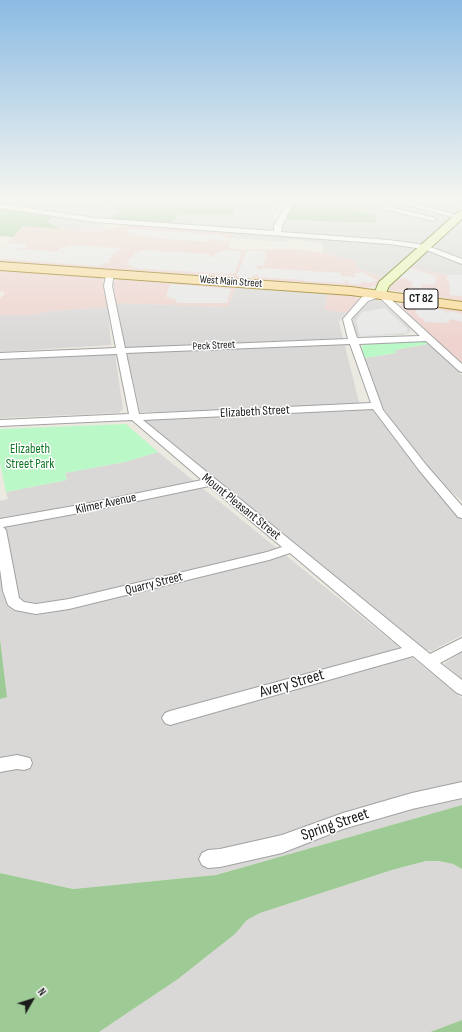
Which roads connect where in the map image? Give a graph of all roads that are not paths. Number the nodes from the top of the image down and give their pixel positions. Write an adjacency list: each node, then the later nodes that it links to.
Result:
1 (420, 247): 2 (street)
2 (425, 248): 3 (street); 6 (street)
3 (462, 262)
4 (0, 266): 5 (main road, West Main Street / CT 82)
5 (110, 273): 6 (main road, West Main Street / CT 82); 10 (street)
6 (380, 294): 7 (main road, West Main Street / CT 82); 8 (street); 9 (street)
7 (462, 306)
8 (428, 338): 9 (street, Peck Street); 12 (street)
9 (353, 340): 10 (street, Peck Street); 13 (street)
10 (121, 350): 11 (street, Peck Street); 14 (street)
11 (0, 356)
12 (462, 369)
13 (376, 406): 14 (street, Elizabeth Street); 17 (street)
14 (135, 417): 15 (street, Elizabeth Street); 16 (street, Mount Pleasant Street)
15 (0, 423)
16 (211, 482): 18 (street, Kilmer Avenue); 20 (street, Mount Pleasant Street)
17 (462, 514)
18 (0, 523)
19 (0, 530): 20 (street, Quarry Street)
20 (291, 548): 22 (street, Mount Pleasant Street)
21 (462, 644): 23 (street)
22 (414, 650): 23 (street, Mount Pleasant Street); 25 (street, Avery Street)
23 (429, 662): 24 (street, Mount Pleasant Street)
24 (462, 689)
25 (170, 718)
26 (24, 763): 27 (street)
27 (0, 764)
28 (462, 790): 29 (street, Spring Street)
29 (208, 859)

